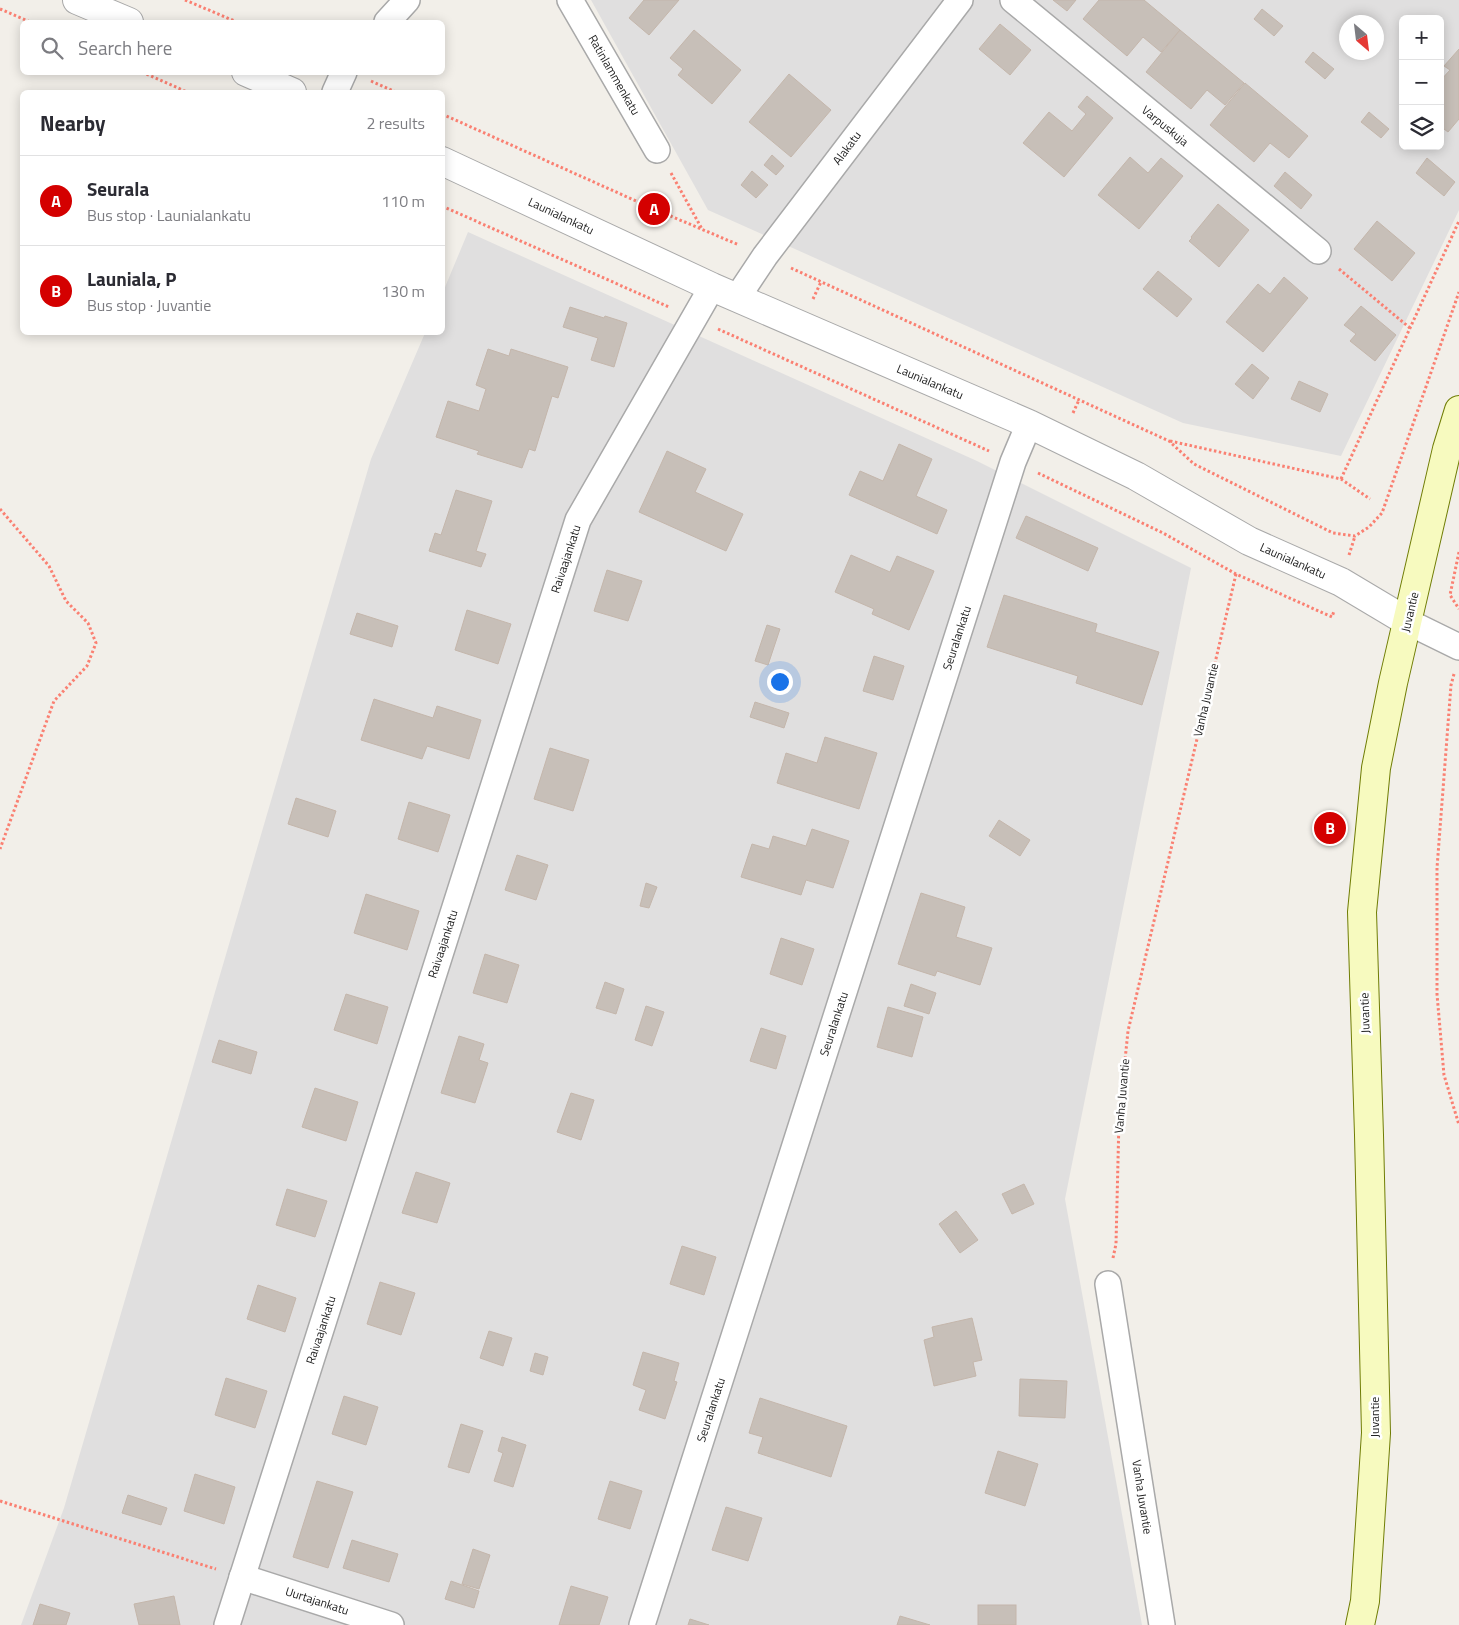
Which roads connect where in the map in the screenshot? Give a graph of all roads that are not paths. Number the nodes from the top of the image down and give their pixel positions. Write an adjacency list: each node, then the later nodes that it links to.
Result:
1 (77, 0): 6 (street)
2 (407, 0): 7 (street)
3 (570, 0): 12 (street, Ratinlammenkatu)
4 (960, 0): 16 (street, Alakatu)
5 (1013, 0): 14 (street, Varpuskuja)
6 (125, 20)
7 (389, 20)
8 (253, 75): 10 (street)
9 (343, 75): 11 (street)
10 (287, 90)
11 (336, 90)
12 (658, 150)
13 (445, 162): 15 (street, Launialankatu)
14 (1318, 251)
15 (712, 287): 16 (street, Launialankatu); 22 (street, Raivaajankatu)
16 (737, 298): 18 (street, Launialankatu)
17 (1459, 410): 19 (main road, Juvantie)
18 (1029, 424): 19 (street, Launialankatu); 25 (street, Seuralankatu)
19 (1408, 622): 20 (street); 27 (main road, Juvantie)
20 (1459, 647)
21 (1108, 1284): 26 (street, Vanha Juvantie)
22 (242, 1577): 23 (street, Raivaajankatu); 24 (street, Uurtajankatu)
23 (227, 1625)
24 (391, 1625)
25 (642, 1625)
26 (1162, 1625)
27 (1360, 1625)

